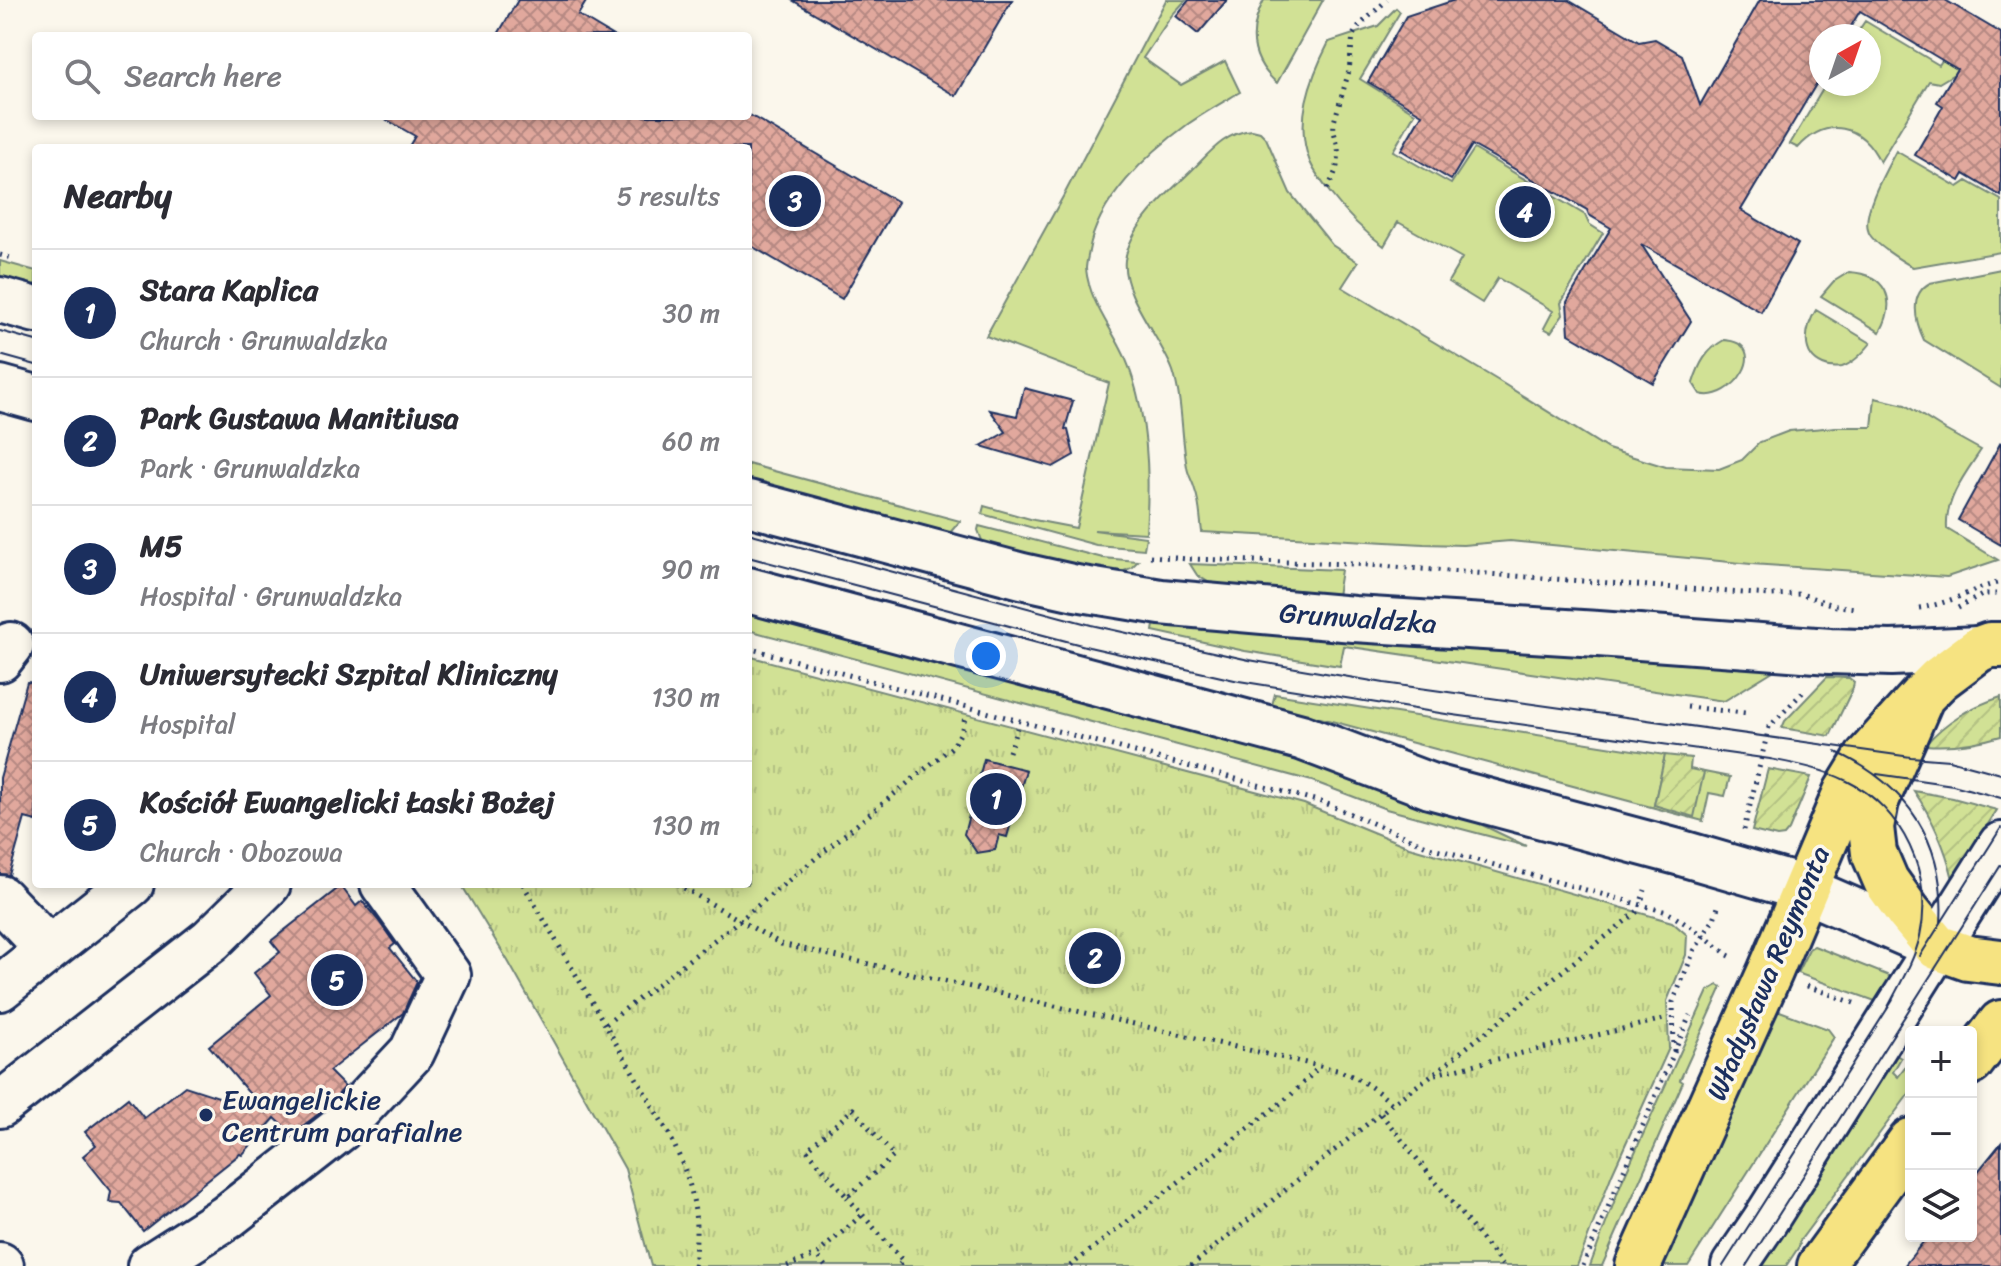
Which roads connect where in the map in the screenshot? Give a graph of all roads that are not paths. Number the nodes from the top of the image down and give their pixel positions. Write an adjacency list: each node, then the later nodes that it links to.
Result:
1 (0, 300): 2 (street)
2 (32, 309)
3 (0, 388): 4 (street)
4 (32, 397)
5 (752, 504): 7 (street, Grunwaldzka)
6 (752, 591): 13 (street)
7 (1993, 644): 8 (main road, Władysława Reymonta)
8 (1922, 696): 13 (main road, Władysława Reymonta); 15 (main road)
9 (2001, 845): 15 (street)
10 (126, 888): 16 (street)
11 (261, 888): 21 (street)
12 (386, 888): 23 (street)
13 (1803, 890): 15 (street); 24 (main road, Władysława Reymonta)
14 (0, 898): 16 (street)
15 (1937, 947): 17 (main road); 25 (street)
16 (49, 949): 18 (street)
17 (2001, 962)
18 (0, 988)
19 (2001, 1023): 20 (main road)
20 (1977, 1054)
21 (0, 1105)
22 (1905, 1149): 26 (main road)
23 (150, 1266)
24 (1638, 1266)
25 (1734, 1266)
26 (1820, 1266)

